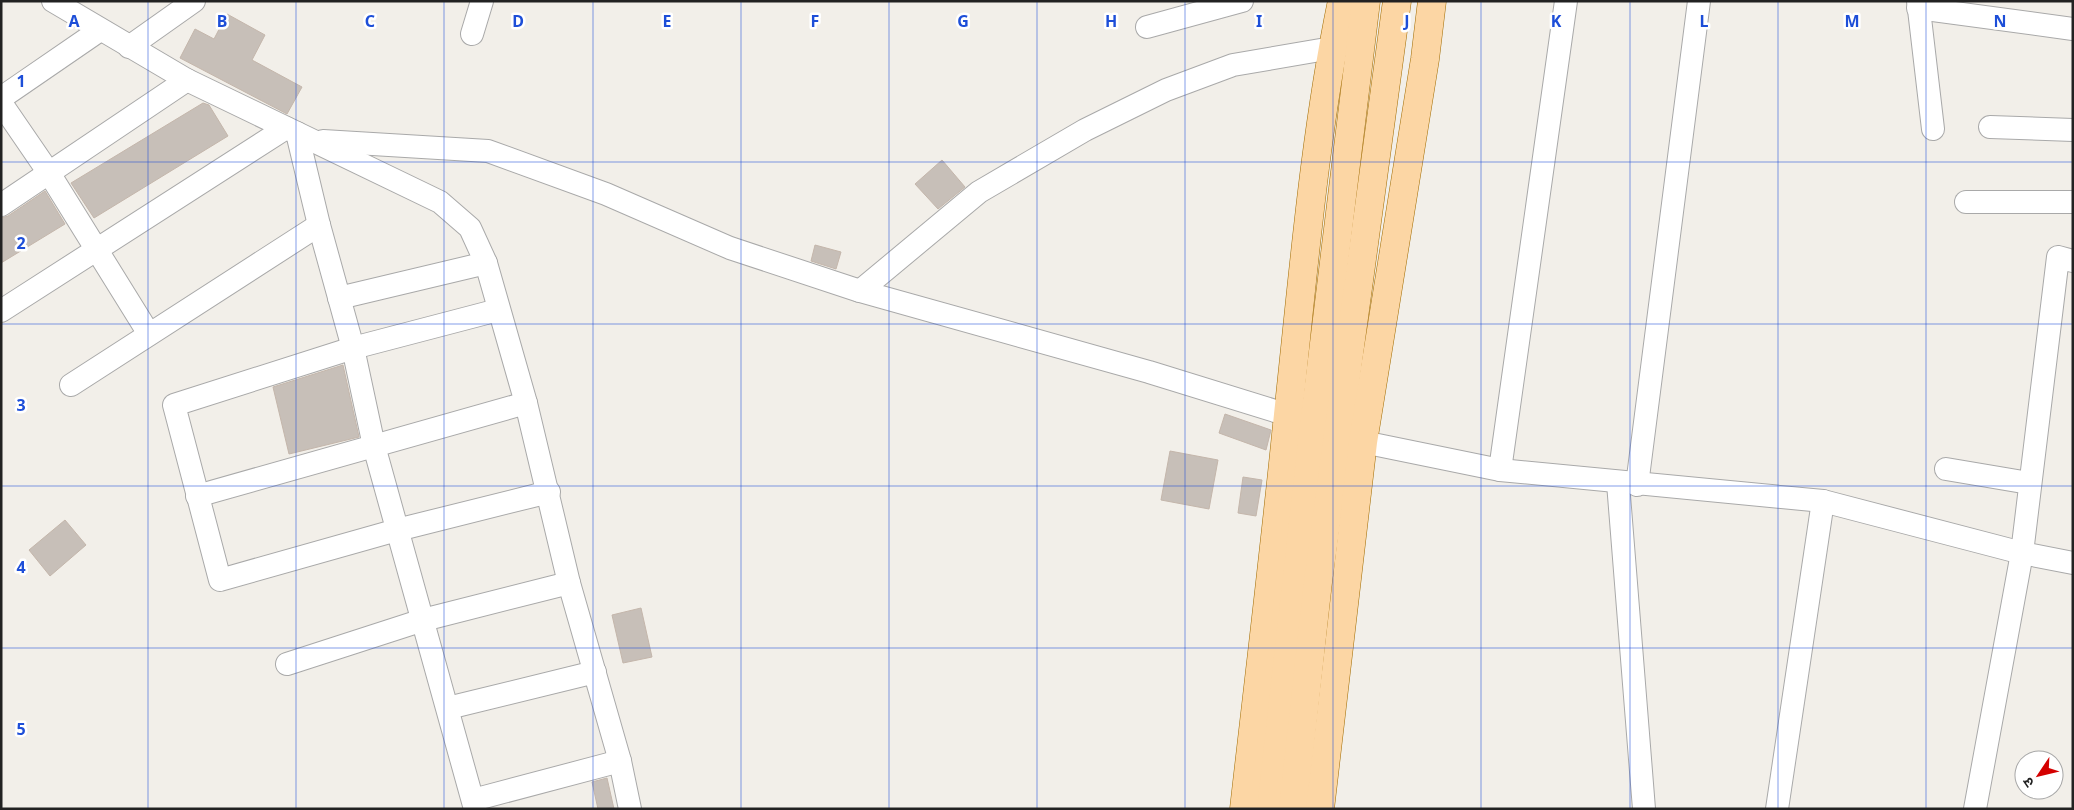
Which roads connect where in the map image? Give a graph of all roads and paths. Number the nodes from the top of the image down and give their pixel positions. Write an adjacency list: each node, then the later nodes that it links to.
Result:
1 (53, 1): 14 (street)
2 (194, 1): 16 (street)
3 (482, 1): 15 (street)
4 (1242, 1): 12 (street)
5 (1342, 1): 17 (main road)
6 (1366, 1): 55 (main road)
7 (1397, 1): 55 (main road)
8 (1432, 1): 42 (main road)
9 (1566, 1): 45 (street)
10 (1699, 1): 47 (street)
11 (1918, 5): 13 (street); 22 (street)
12 (1147, 27)
13 (2073, 29)
14 (100, 30): 16 (street); 19 (street)
15 (472, 34)
16 (129, 47): 18 (street)
17 (1332, 48): 33 (street); 41 (main road)
18 (187, 80): 24 (street); 25 (street)
19 (1, 98)
20 (1, 104): 25 (street)
21 (1990, 127): 23 (street)
22 (1933, 129)
23 (2073, 130)
24 (298, 134): 29 (street); 30 (street); 32 (street); 33 (street)
25 (49, 172): 28 (street); 30 (street)
26 (1966, 202): 27 (street)
27 (2073, 202)
28 (1, 204)
29 (318, 225): 34 (street); 37 (street)
30 (98, 249): 36 (street); 37 (street)
31 (2073, 261): 46 (street)
32 (486, 263): 34 (street); 35 (street)
33 (860, 291): 41 (street)
34 (339, 298): 38 (street)
35 (498, 310): 38 (street); 40 (street)
36 (1, 311)
37 (149, 334): 39 (street)
38 (353, 348): 43 (street); 49 (street)
39 (71, 385)
40 (526, 402): 43 (street); 48 (street)
41 (1288, 415): 63 (main road)
42 (1363, 442): 45 (street); 66 (main road)
43 (374, 446): 49 (street); 51 (street)
44 (1946, 469): 46 (street)
45 (1500, 470): 47 (street)
46 (2029, 483): 52 (street)
47 (1628, 484): 50 (street); 67 (street)
48 (549, 492): 51 (street); 54 (street)
49 (197, 496): 51 (street)
50 (1823, 501): 52 (street); 68 (street)
51 (397, 530): 56 (street)
52 (2022, 553): 53 (street); 69 (street)
53 (2073, 563)
54 (569, 583): 56 (street); 58 (street)
55 (1307, 583): 64 (main road); 65 (main road)
56 (423, 620): 57 (street); 59 (street)
57 (287, 664)
58 (595, 672): 59 (street); 60 (street)
59 (448, 708): 61 (street)
60 (620, 761): 61 (street); 62 (street)
61 (474, 805)
62 (630, 809)
63 (1244, 809)
64 (1271, 809)
65 (1293, 809)
66 (1320, 809)
67 (1644, 809)
68 (1777, 809)
69 (1975, 809)

